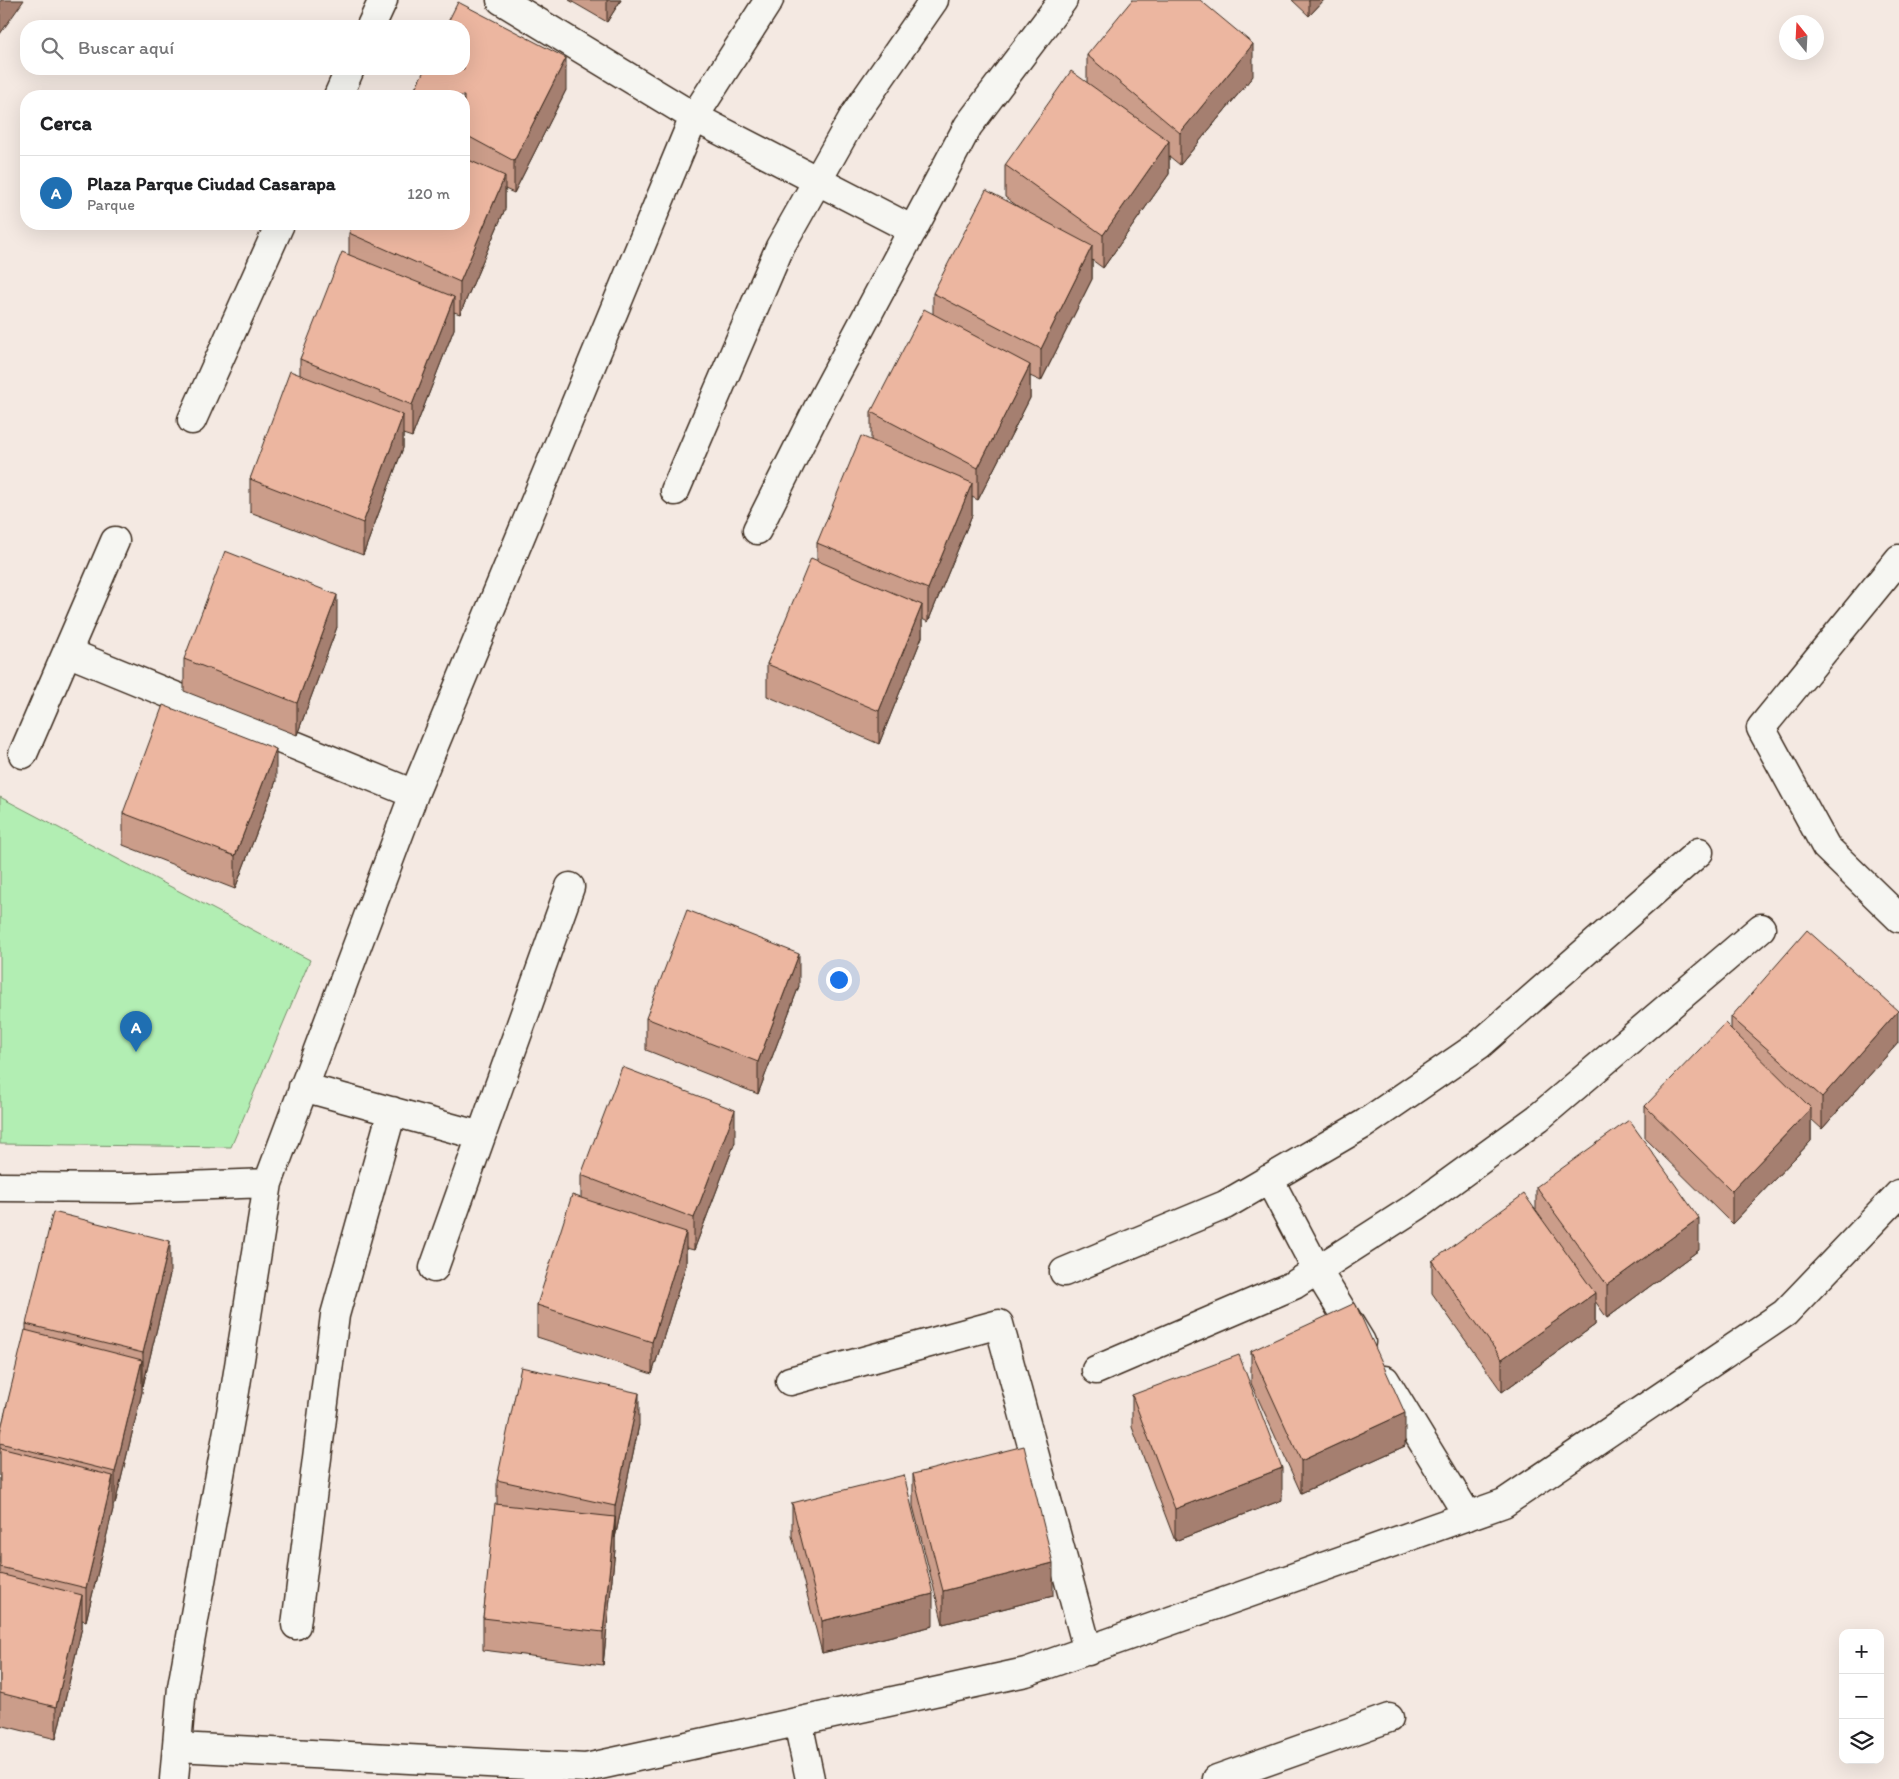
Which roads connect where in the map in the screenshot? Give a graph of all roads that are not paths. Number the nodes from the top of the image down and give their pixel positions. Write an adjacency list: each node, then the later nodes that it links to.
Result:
1 (383, 0): 6 (street)
2 (500, 0): 9 (street)
3 (769, 0): 9 (street)
4 (934, 0): 10 (street)
5 (1063, 0): 12 (street)
6 (373, 20)
7 (347, 75): 8 (street)
8 (341, 90)
9 (694, 117): 10 (street); 20 (street)
10 (818, 181): 12 (street); 14 (street)
11 (277, 230): 13 (street)
12 (913, 230): 15 (street)
13 (192, 420)
14 (675, 491)
15 (757, 530)
16 (114, 541): 18 (street)
17 (1899, 560): 23 (street)
18 (67, 652): 19 (street); 20 (street)
19 (23, 754)
20 (414, 794): 25 (street)
21 (1699, 852): 28 (street)
22 (570, 886): 27 (street)
23 (1899, 918)
24 (1761, 928): 33 (street)
25 (304, 1087): 26 (street); 29 (street)
26 (392, 1112): 27 (street); 38 (street)
27 (481, 1136): 32 (street)
28 (1269, 1179): 33 (street); 34 (street)
29 (268, 1183): 30 (street); 42 (street)
30 (0, 1187)
31 (1899, 1194): 37 (street)
32 (434, 1268)
33 (1317, 1270): 35 (street); 37 (street)
34 (1064, 1272)
35 (1096, 1370)
36 (790, 1381): 39 (street)
37 (1468, 1516): 39 (street)
38 (296, 1624)
39 (1088, 1650): 41 (street)
40 (1389, 1718): 45 (street)
41 (798, 1722): 42 (street); 44 (street)
42 (177, 1747): 43 (street)
43 (174, 1779)
44 (810, 1779)
45 (1217, 1779)

